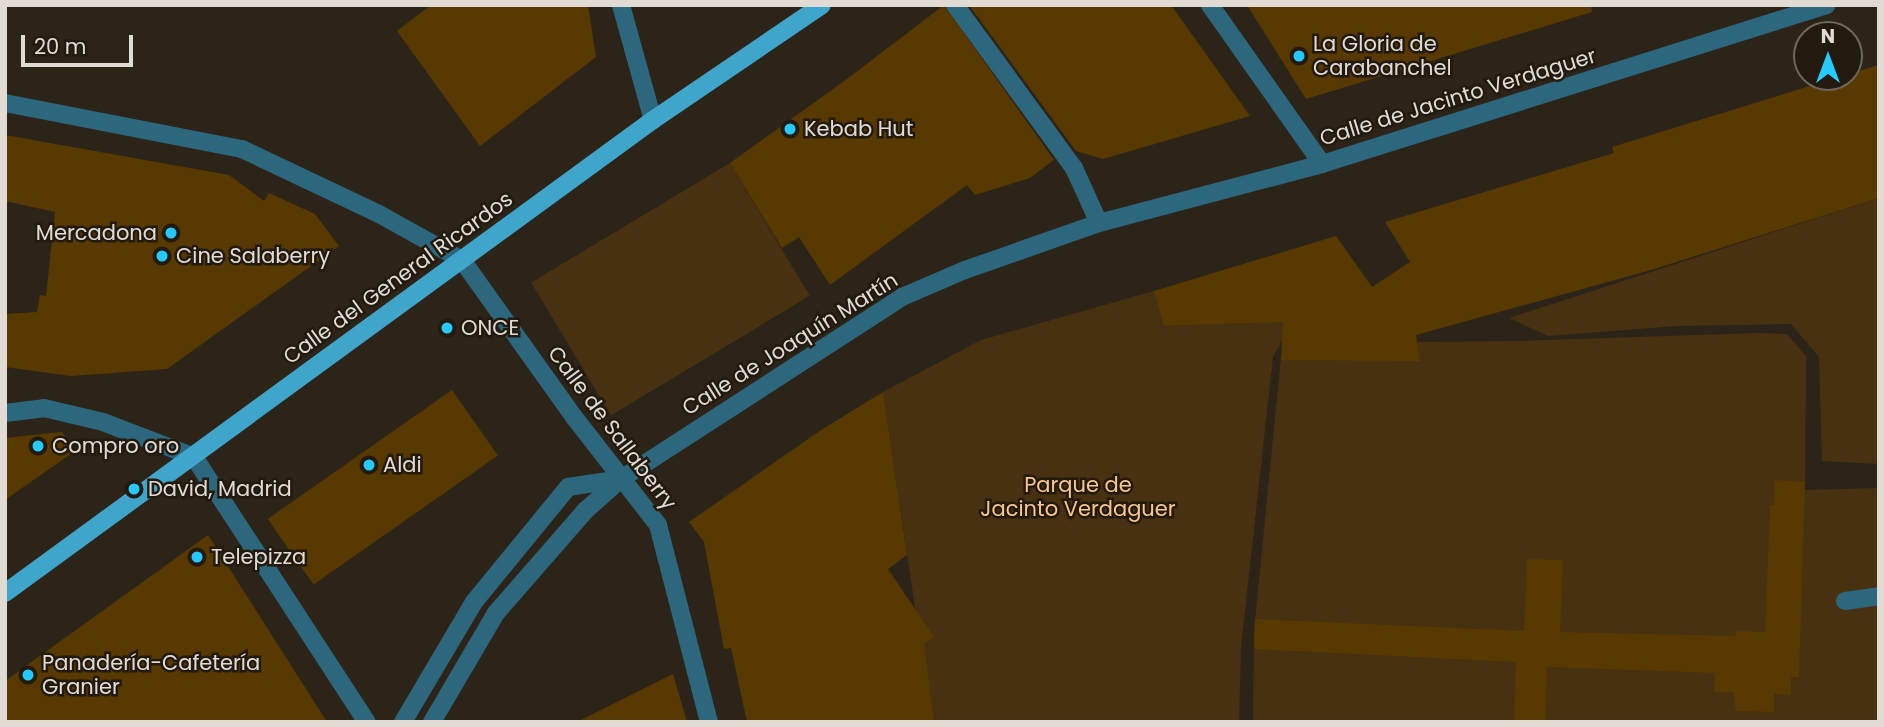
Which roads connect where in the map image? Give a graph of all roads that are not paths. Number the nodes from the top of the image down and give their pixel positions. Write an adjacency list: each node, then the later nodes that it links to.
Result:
1 (621, 5): 7 (street)
2 (822, 5): 7 (main road, Calle del General Ricardos)
3 (954, 5): 9 (street)
4 (1210, 5): 8 (street)
5 (1827, 5): 8 (street, Calle de Jacinto Verdaguer)
6 (5, 103): 10 (street)
7 (653, 120): 10 (main road, Calle del General Ricardos)
8 (1322, 164): 9 (street, Calle de Jacinto Verdaguer)
9 (1099, 223): 13 (street, Calle de Joaquín Martín)
10 (462, 260): 12 (main road, Calle del General Ricardos); 13 (street, Calle de Sallaberry)
11 (5, 413): 12 (street)
12 (194, 457): 14 (main road, Calle del General Ricardos); 17 (street)
13 (621, 479): 18 (street); 19 (street, Calle de Joaquín Martín); 20 (street, Calle de Sallaberry)
14 (5, 593)
15 (1879, 596): 16 (street)
16 (1845, 601)
17 (367, 722)
18 (403, 722)
19 (432, 722)
20 (709, 722)

